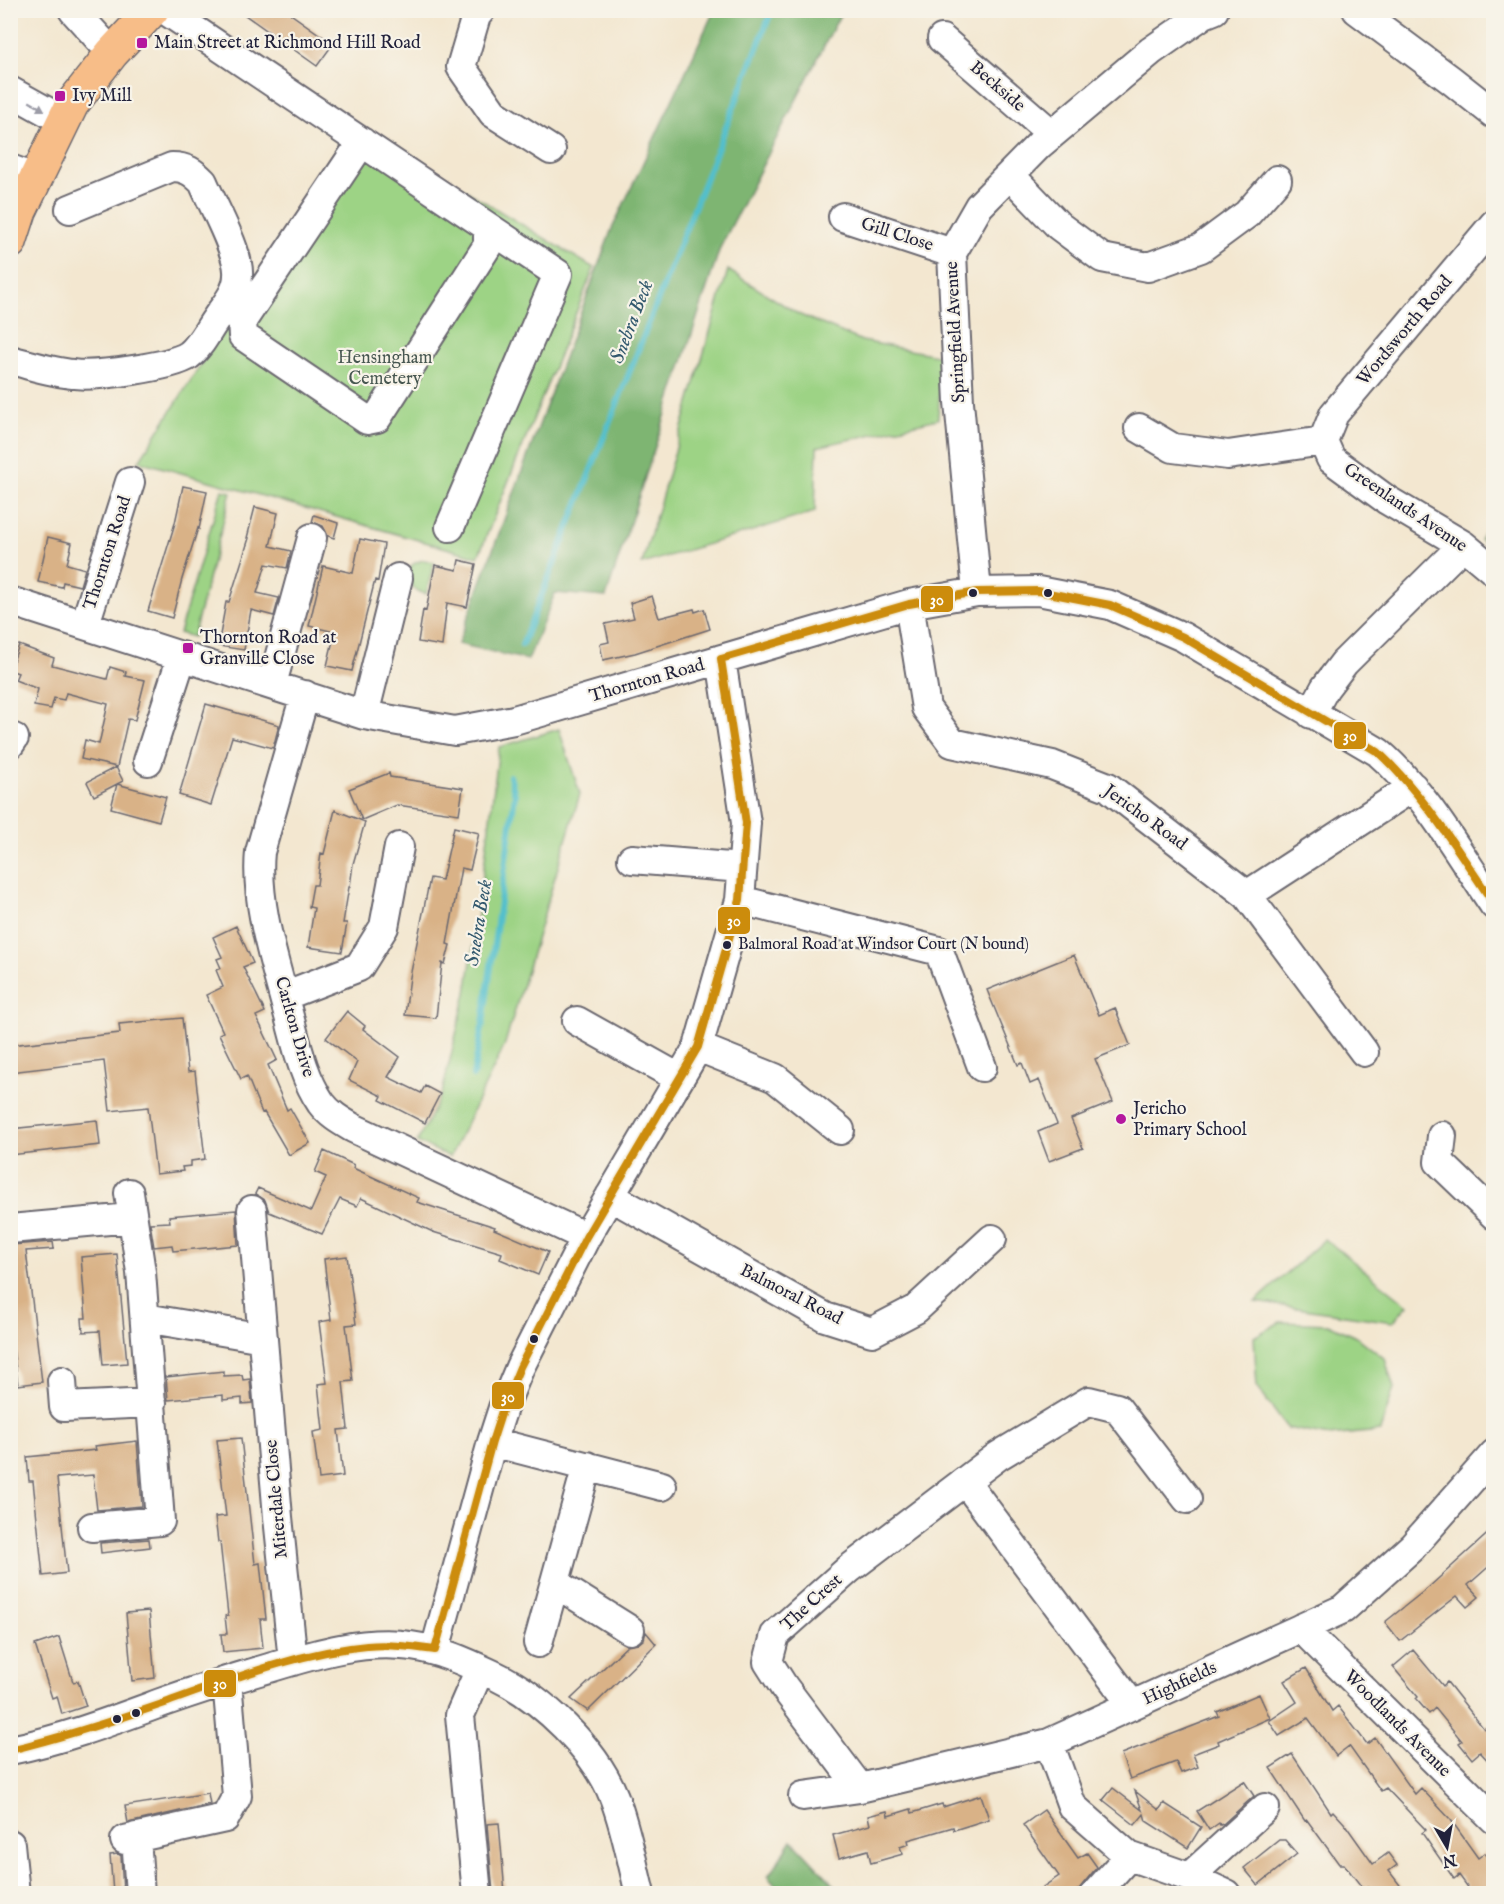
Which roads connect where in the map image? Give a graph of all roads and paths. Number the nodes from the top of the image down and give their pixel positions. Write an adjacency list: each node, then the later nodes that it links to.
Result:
1 (73, 10): 8 (street)
2 (152, 10): 8 (main road)
3 (165, 10): 13 (street)
4 (481, 10): 14 (street)
5 (1214, 10): 12 (street, Springfield Avenue)
6 (1357, 10): 10 (street)
7 (942, 39): 12 (street, Beckside)
8 (112, 53): 11 (main road)
9 (10, 91): 11 (street, one-way to 11)
10 (1494, 114)
11 (64, 121): 15 (main road)
12 (1052, 134): 16 (street, Springfield Avenue)
13 (362, 142): 21 (street); 21 (street)
14 (551, 150)
15 (23, 173): 22 (main road)
16 (1010, 174): 17 (street); 23 (street, Springfield Avenue)
17 (1276, 180)
18 (70, 209): 24 (street)
19 (843, 217): 23 (street, Gill Close)
20 (1494, 224): 26 (street, Wordsworth Road)
21 (488, 227): 28 (street)
22 (10, 242)
23 (952, 253): 33 (street, Springfield Avenue)
24 (10, 360)
25 (1139, 428): 26 (street)
26 (1323, 441): 30 (street, Greenlands Avenue)
27 (132, 483): 36 (street, Thornton Road)
28 (450, 528)
29 (313, 538): 39 (street)
30 (1463, 546): 31 (street, Greenlands Avenue); 41 (street)
31 (1494, 571)
32 (401, 590): 42 (street)
33 (977, 592): 35 (street, Thornton Road); 41 (street, Thornton Road)
34 (10, 601): 36 (street, Thornton Road)
35 (909, 604): 38 (street, Thornton Road); 48 (street, Jericho Road)
36 (85, 624): 37 (street, Thornton Road)
37 (182, 656): 39 (street, Thornton Road); 43 (street)
38 (721, 659): 42 (street, Thornton Road); 47 (street)
39 (272, 684): 40 (street, Thornton Road)
40 (305, 694): 42 (street, Thornton Road); 51 (street, Carlton Drive)
41 (1311, 714): 44 (street, Thornton Road)
42 (364, 715)
43 (148, 761)
44 (1413, 787): 48 (street); 50 (street, Thornton Road)
45 (399, 847): 51 (street)
46 (632, 859): 47 (street)
47 (742, 868): 49 (street)
48 (1247, 895): 54 (street, Jericho Road)
49 (740, 900): 53 (street); 55 (street)
50 (1494, 905)
51 (284, 996): 63 (street, Carlton Drive)
52 (577, 1021): 56 (street)
53 (698, 1047): 56 (street); 57 (street)
54 (1364, 1052)
55 (982, 1067)
56 (679, 1078): 59 (street)
57 (840, 1130)
58 (1433, 1153): 61 (street)
59 (610, 1196): 63 (street); 64 (street, Balmoral Road)
60 (252, 1210): 66 (street, Miterdale Close)
61 (1494, 1215)
62 (10, 1229): 65 (street)
63 (586, 1237): 69 (street)
64 (992, 1239)
65 (145, 1318): 66 (street); 68 (street)
66 (263, 1338): 81 (street, Miterdale Close)
67 (62, 1381): 68 (street)
68 (152, 1403): 75 (street)
69 (492, 1442): 71 (street); 80 (street)
70 (1494, 1454): 77 (street, Highfields)
71 (587, 1466): 73 (street); 76 (street)
72 (965, 1480): 74 (street, The Crest); 84 (street); 87 (street, The Crest)
73 (662, 1486)
74 (1187, 1498)
75 (92, 1527)
76 (555, 1583): 78 (street); 79 (street)
77 (1301, 1628): 84 (street, Highfields); 90 (street, Woodlands Avenue)
78 (630, 1630)
79 (538, 1643)
80 (435, 1650): 81 (street); 82 (street)
81 (293, 1661): 83 (street)
82 (480, 1669): 96 (street); 97 (street)
83 (227, 1681): 86 (street); 95 (street)
84 (1132, 1705): 85 (street, Highfields)
85 (1049, 1743): 87 (street, Highfields); 92 (street)
86 (10, 1750)
87 (860, 1788): 88 (street, Highfields)
88 (802, 1796)
89 (1265, 1808): 93 (street)
90 (1494, 1819)
91 (10, 1844): 94 (street)
92 (1129, 1856): 93 (street); 98 (street)
93 (1189, 1878): 99 (street)
94 (15, 1893)
95 (140, 1893)
96 (477, 1893)
97 (640, 1893)
98 (1095, 1893)
99 (1226, 1893)

